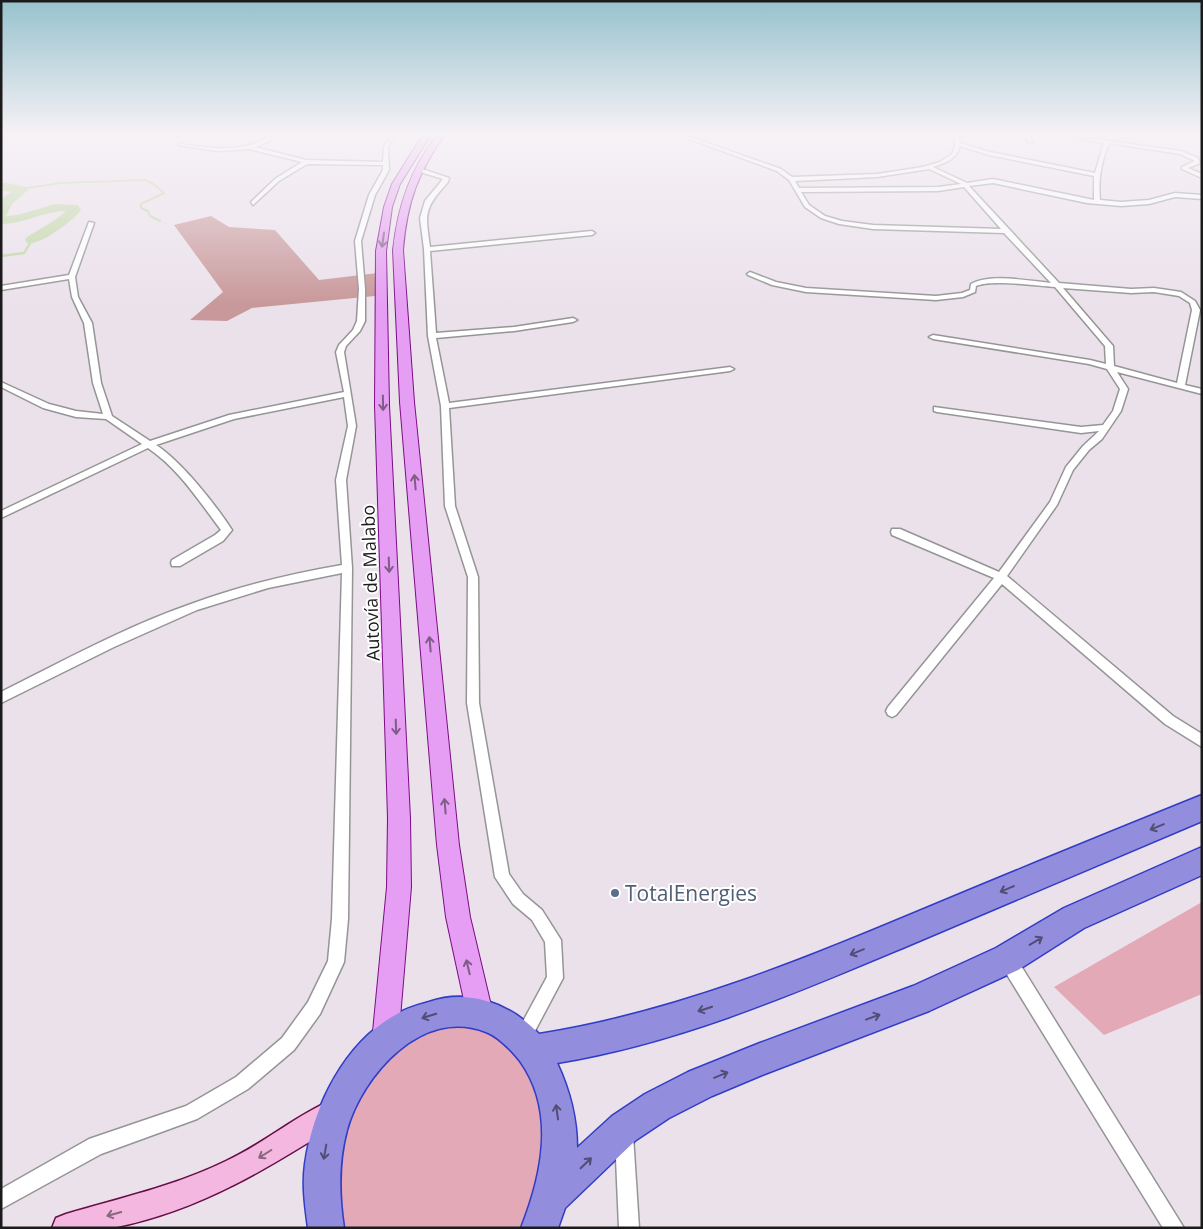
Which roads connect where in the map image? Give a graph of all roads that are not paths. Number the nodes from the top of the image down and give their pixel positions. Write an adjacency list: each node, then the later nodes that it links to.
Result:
1 (266, 190): 12 (street)
2 (375, 190): 29 (street)
3 (394, 190): 47 (main road, Autovía de Malabo, one-way to 47)
4 (410, 190): 46 (main road, one-way to 4)
5 (438, 190): 16 (street)
6 (796, 190): 14 (street)
7 (971, 190): 14 (street)
8 (1042, 190): 11 (street)
9 (1095, 190): 11 (street)
10 (1202, 197): 11 (street)
11 (1097, 201)
12 (253, 203)
13 (91, 223): 18 (street)
14 (1006, 231): 19 (street)
15 (592, 233): 16 (street)
16 (428, 249): 22 (street)
17 (750, 274): 19 (street)
18 (72, 277): 20 (street); 32 (street)
19 (1056, 284): 24 (street); 27 (street)
20 (1, 288)
21 (573, 320): 22 (street)
22 (432, 336): 30 (street)
23 (933, 337): 24 (street)
24 (1110, 367): 27 (street); 33 (street)
25 (730, 370): 30 (street)
26 (1, 384): 32 (street)
27 (1181, 385): 28 (street)
28 (1202, 392)
29 (348, 394): 34 (street); 38 (street)
30 (445, 406): 48 (street)
31 (937, 409): 33 (street)
32 (108, 417): 34 (street)
33 (1106, 426): 39 (street)
34 (148, 445): 35 (street); 37 (street)
35 (1, 516)
36 (896, 532): 39 (street)
37 (176, 563)
38 (347, 568): 40 (street); 52 (street)
39 (1001, 577): 41 (street); 42 (street)
40 (1, 698)
41 (892, 711)
42 (1202, 742)
43 (1202, 808): 48 (highway, one-way to 48)
44 (1202, 861): 45 (highway, one-way to 44)
45 (1007, 959): 50 (highway, one-way to 45); 57 (street)
46 (480, 1014): 47 (highway, one-way to 47); 48 (highway)
47 (384, 1042): 49 (highway)
48 (527, 1045): 51 (highway, one-way to 48)
49 (336, 1110): 53 (main road, one-way to 53); 54 (highway, one-way to 54)
50 (624, 1128): 51 (highway, one-way to 50); 56 (street)
51 (551, 1196): 55 (highway)
52 (1, 1200)
53 (66, 1228)
54 (326, 1228)
55 (539, 1228)
56 (628, 1228)
57 (1174, 1228)

